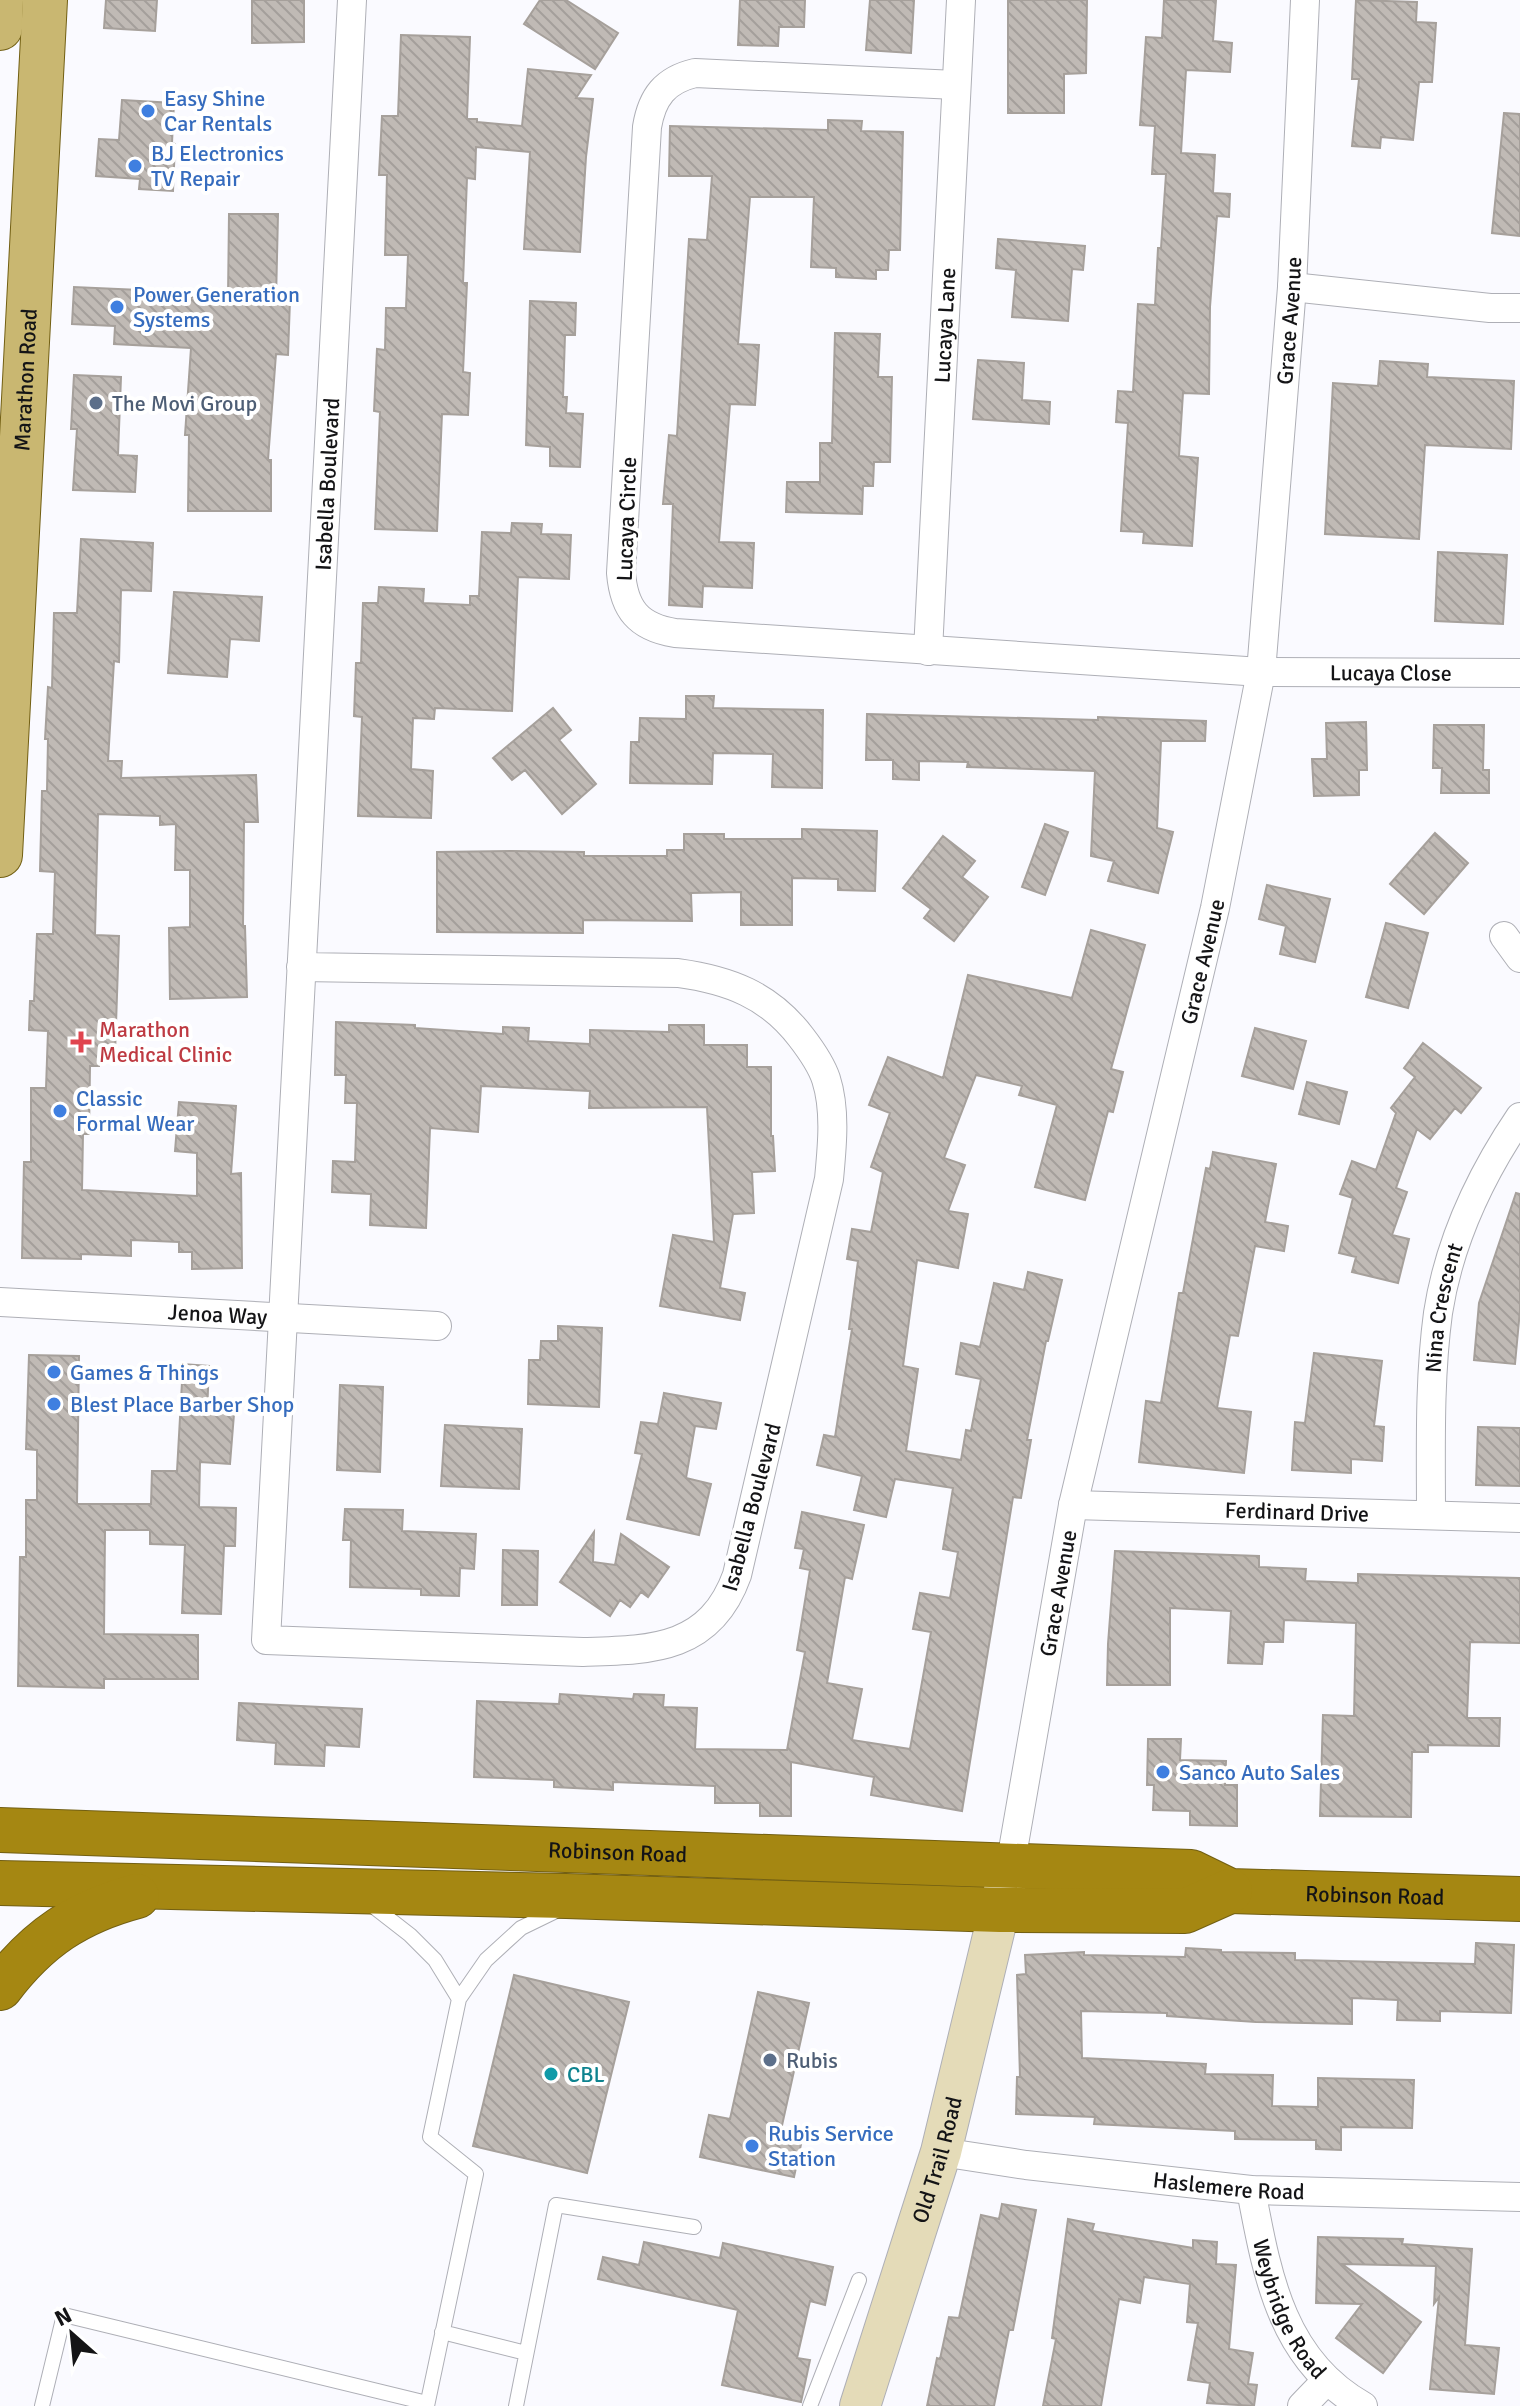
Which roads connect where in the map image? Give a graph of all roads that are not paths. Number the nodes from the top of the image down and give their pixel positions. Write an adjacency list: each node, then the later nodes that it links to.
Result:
1 (352, 0): 12 (street, Isabella Boulevard)
2 (961, 0): 5 (street, Lucaya Lane)
3 (1305, 0): 6 (street, Grace Avenue)
4 (16, 20): 11 (main road, Marathon Road)
5 (956, 85): 8 (street, Lucaya Lane); 8 (street, Lucaya Circle)
6 (1292, 287): 7 (street); 9 (street, Grace Avenue)
7 (1520, 308)
8 (928, 651): 9 (street, Lucaya Circle)
9 (1261, 672): 10 (street, Lucaya Close); 17 (street, Grace Avenue)
10 (1520, 673)
11 (0, 855)
12 (301, 967): 15 (street, Isabella Boulevard); 15 (street, Isabella Boulevard)
13 (1520, 1117): 18 (street, Nina Crescent)
14 (0, 1302): 15 (street, Jenoa Way)
15 (283, 1316): 16 (street, Jenoa Way)
16 (437, 1326)
17 (1073, 1505): 18 (street, Ferdinard Drive); 21 (street, Grace Avenue)
18 (1431, 1515): 19 (street, Ferdinard Drive)
19 (1520, 1518)
20 (0, 1830): 21 (highway, Robinson Road)
21 (1010, 1867): 25 (highway, Robinson Road); 28 (main road, Grace Avenue)
22 (0, 1883): 23 (highway, Robinson Road)
23 (203, 1886): 24 (highway, Robinson Road); 29 (highway)
24 (373, 1891): 26 (highway, Robinson Road); 30 (lane)
25 (1230, 1891): 27 (highway, Robinson Road); 28 (highway, Robinson Road)
26 (566, 1896): 28 (highway, Robinson Road); 30 (lane)
27 (1520, 1899)
28 (1000, 1910): 31 (main road, Old Trail Road)
29 (0, 1988)
30 (459, 1999): 36 (lane)
31 (941, 2152): 32 (street, Haslemere Road); 43 (main road, Old Trail Road)
32 (1251, 2190): 33 (street, Haslemere Road); 38 (street, Weybridge Road)
33 (1520, 2197)
34 (694, 2227): 37 (lane)
35 (859, 2280): 42 (lane)
36 (442, 2332): 37 (lane); 39 (lane)
37 (526, 2353): 41 (lane)
38 (1327, 2380): 44 (street); 45 (street, Weybridge Road)
39 (427, 2404): 40 (lane)
40 (42, 2406)
41 (516, 2406)
42 (810, 2406)
43 (860, 2406)
44 (1302, 2406)
45 (1363, 2406)

